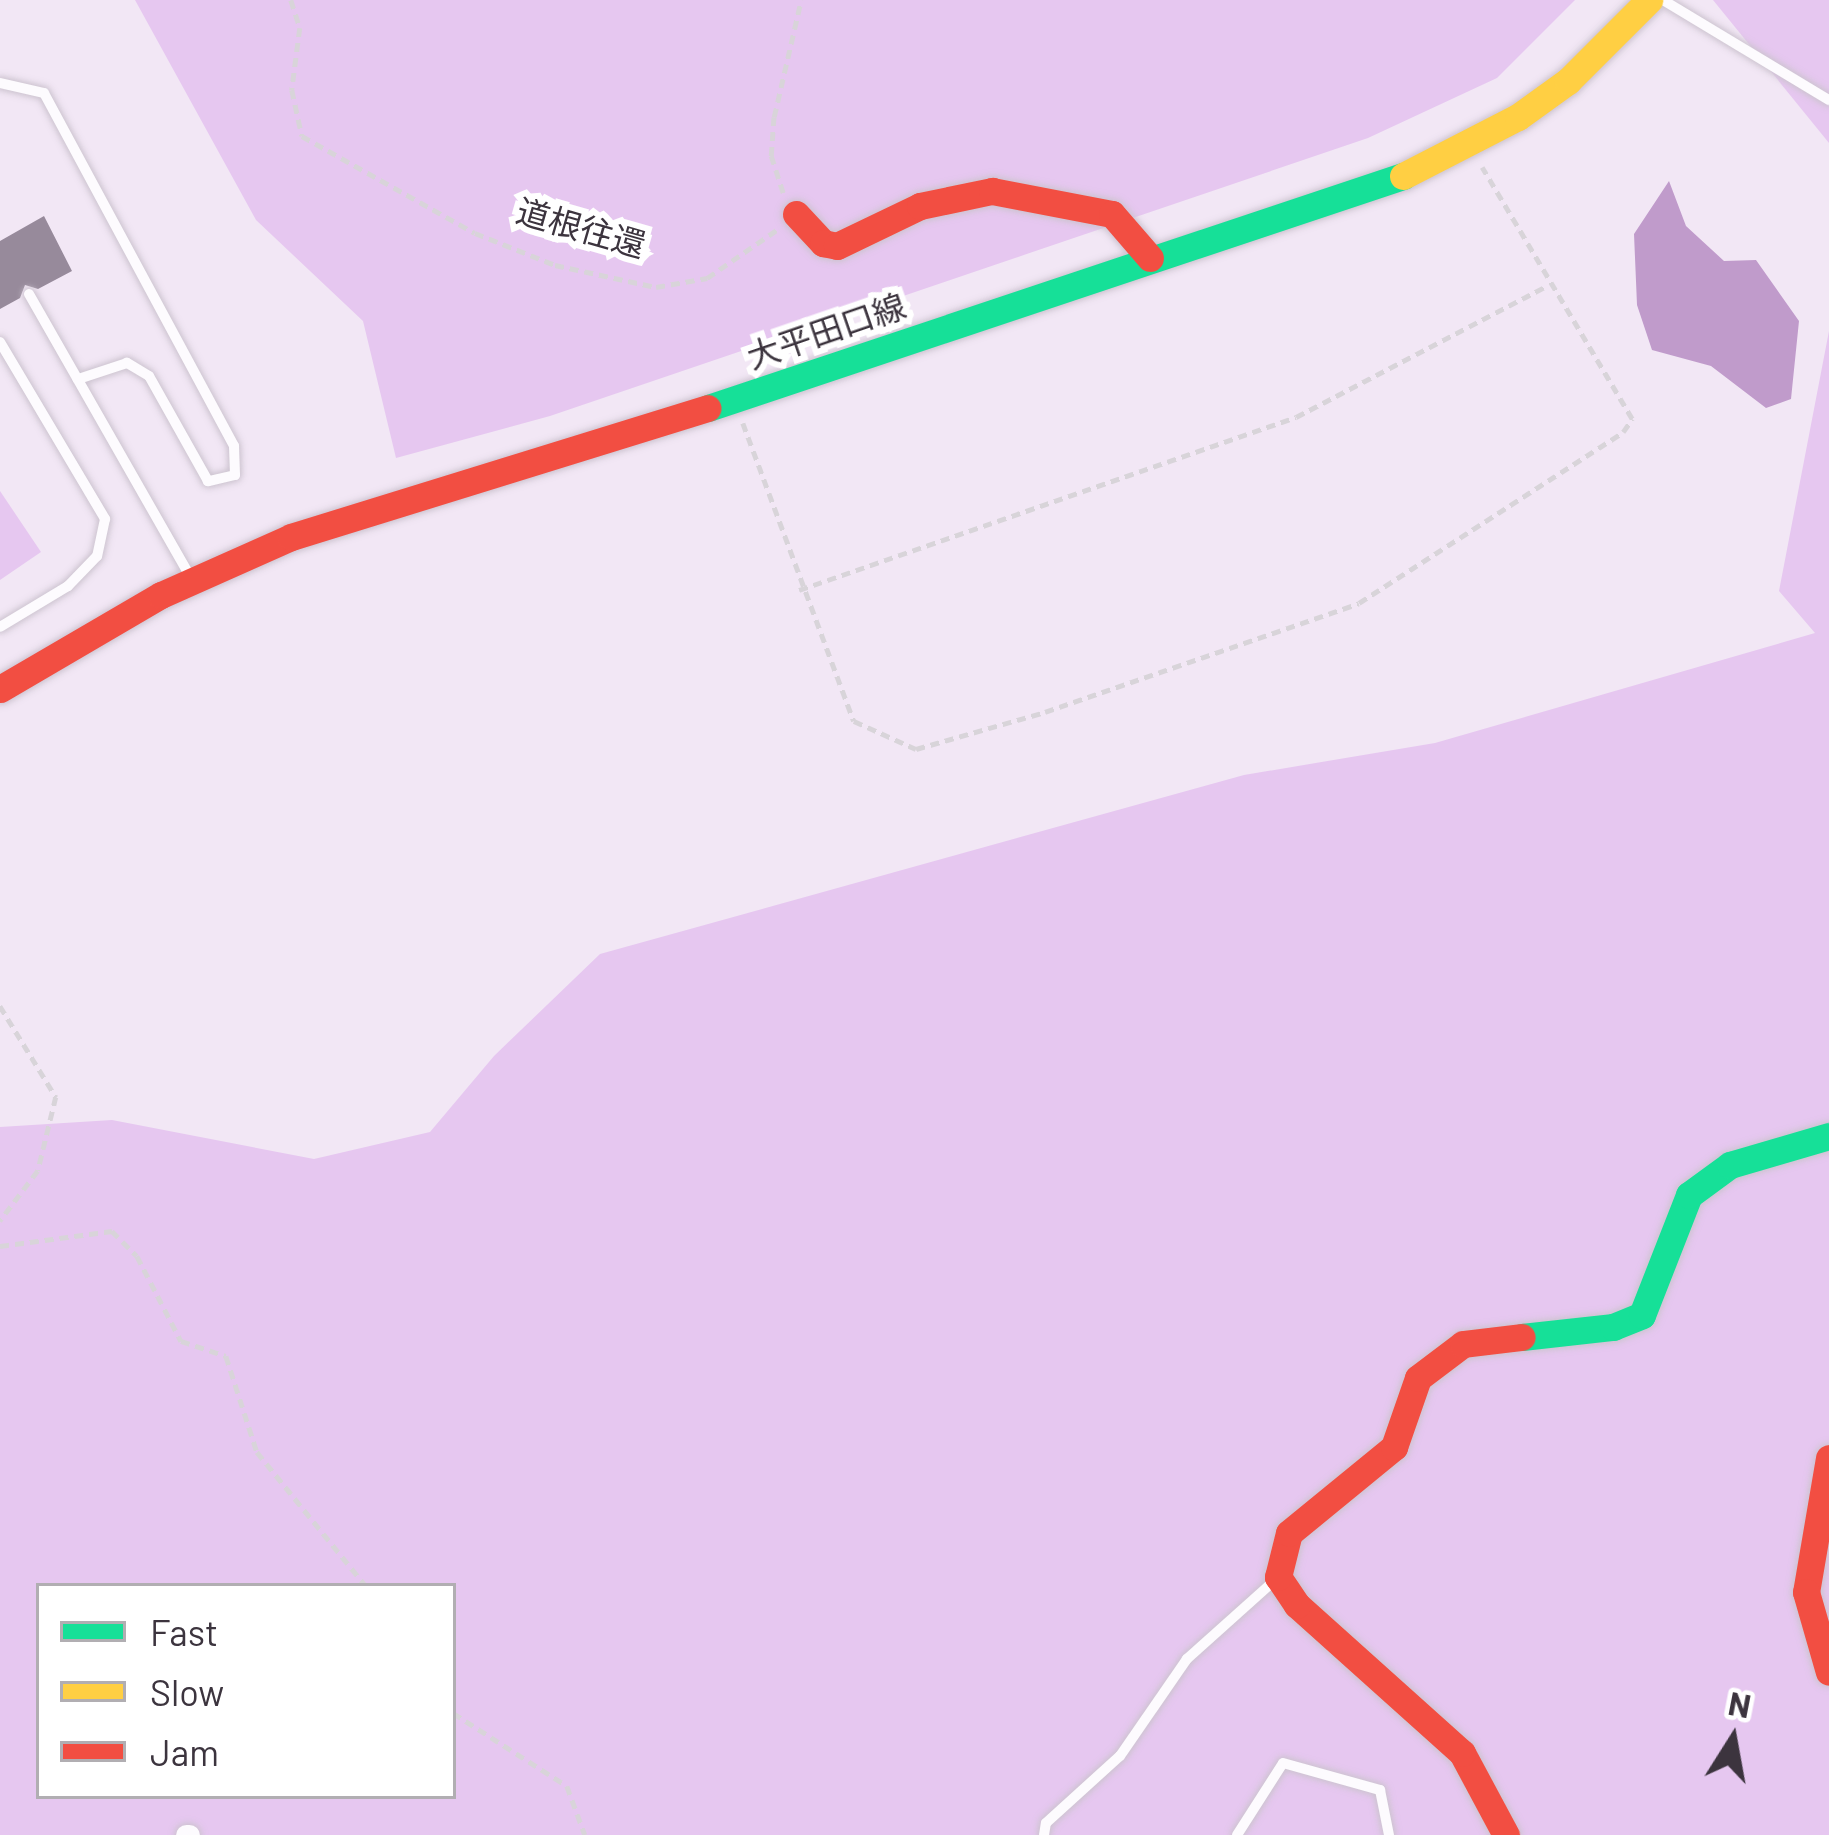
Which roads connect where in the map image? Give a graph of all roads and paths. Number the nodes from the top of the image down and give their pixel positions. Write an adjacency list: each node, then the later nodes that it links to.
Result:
1 (291, 0): 8 (path, 道根往還)
2 (801, 0): 8 (path)
3 (1648, 0): 7 (street, 大平田口線)
4 (1663, 0): 6 (lane)
5 (0, 83): 13 (lane)
6 (1829, 100)
7 (1470, 147): 9 (street, 大平田口線); 10 (path)
8 (796, 214): 9 (street)
9 (1150, 258): 14 (street, 大平田口線)
10 (1550, 284): 16 (path); 16 (path)
11 (29, 294): 13 (lane)
12 (0, 342): 17 (lane)
13 (77, 380): 15 (lane)
14 (735, 400): 15 (street, 大平田口線); 16 (path)
15 (193, 581): 18 (street, 大平田口線)
16 (799, 590)
17 (0, 627)
18 (0, 689)
19 (0, 1006): 21 (path)
20 (1829, 1136): 24 (street)
21 (0, 1221)
22 (0, 1246): 25 (path)
23 (1829, 1458): 26 (street)
24 (1278, 1577): 29 (lane); 32 (street)
25 (365, 1583)
26 (1829, 1672)
27 (456, 1715): 28 (path)
28 (585, 1835)
29 (1044, 1835)
30 (1237, 1835): 31 (lane)
31 (1388, 1835)
32 (1506, 1835)

